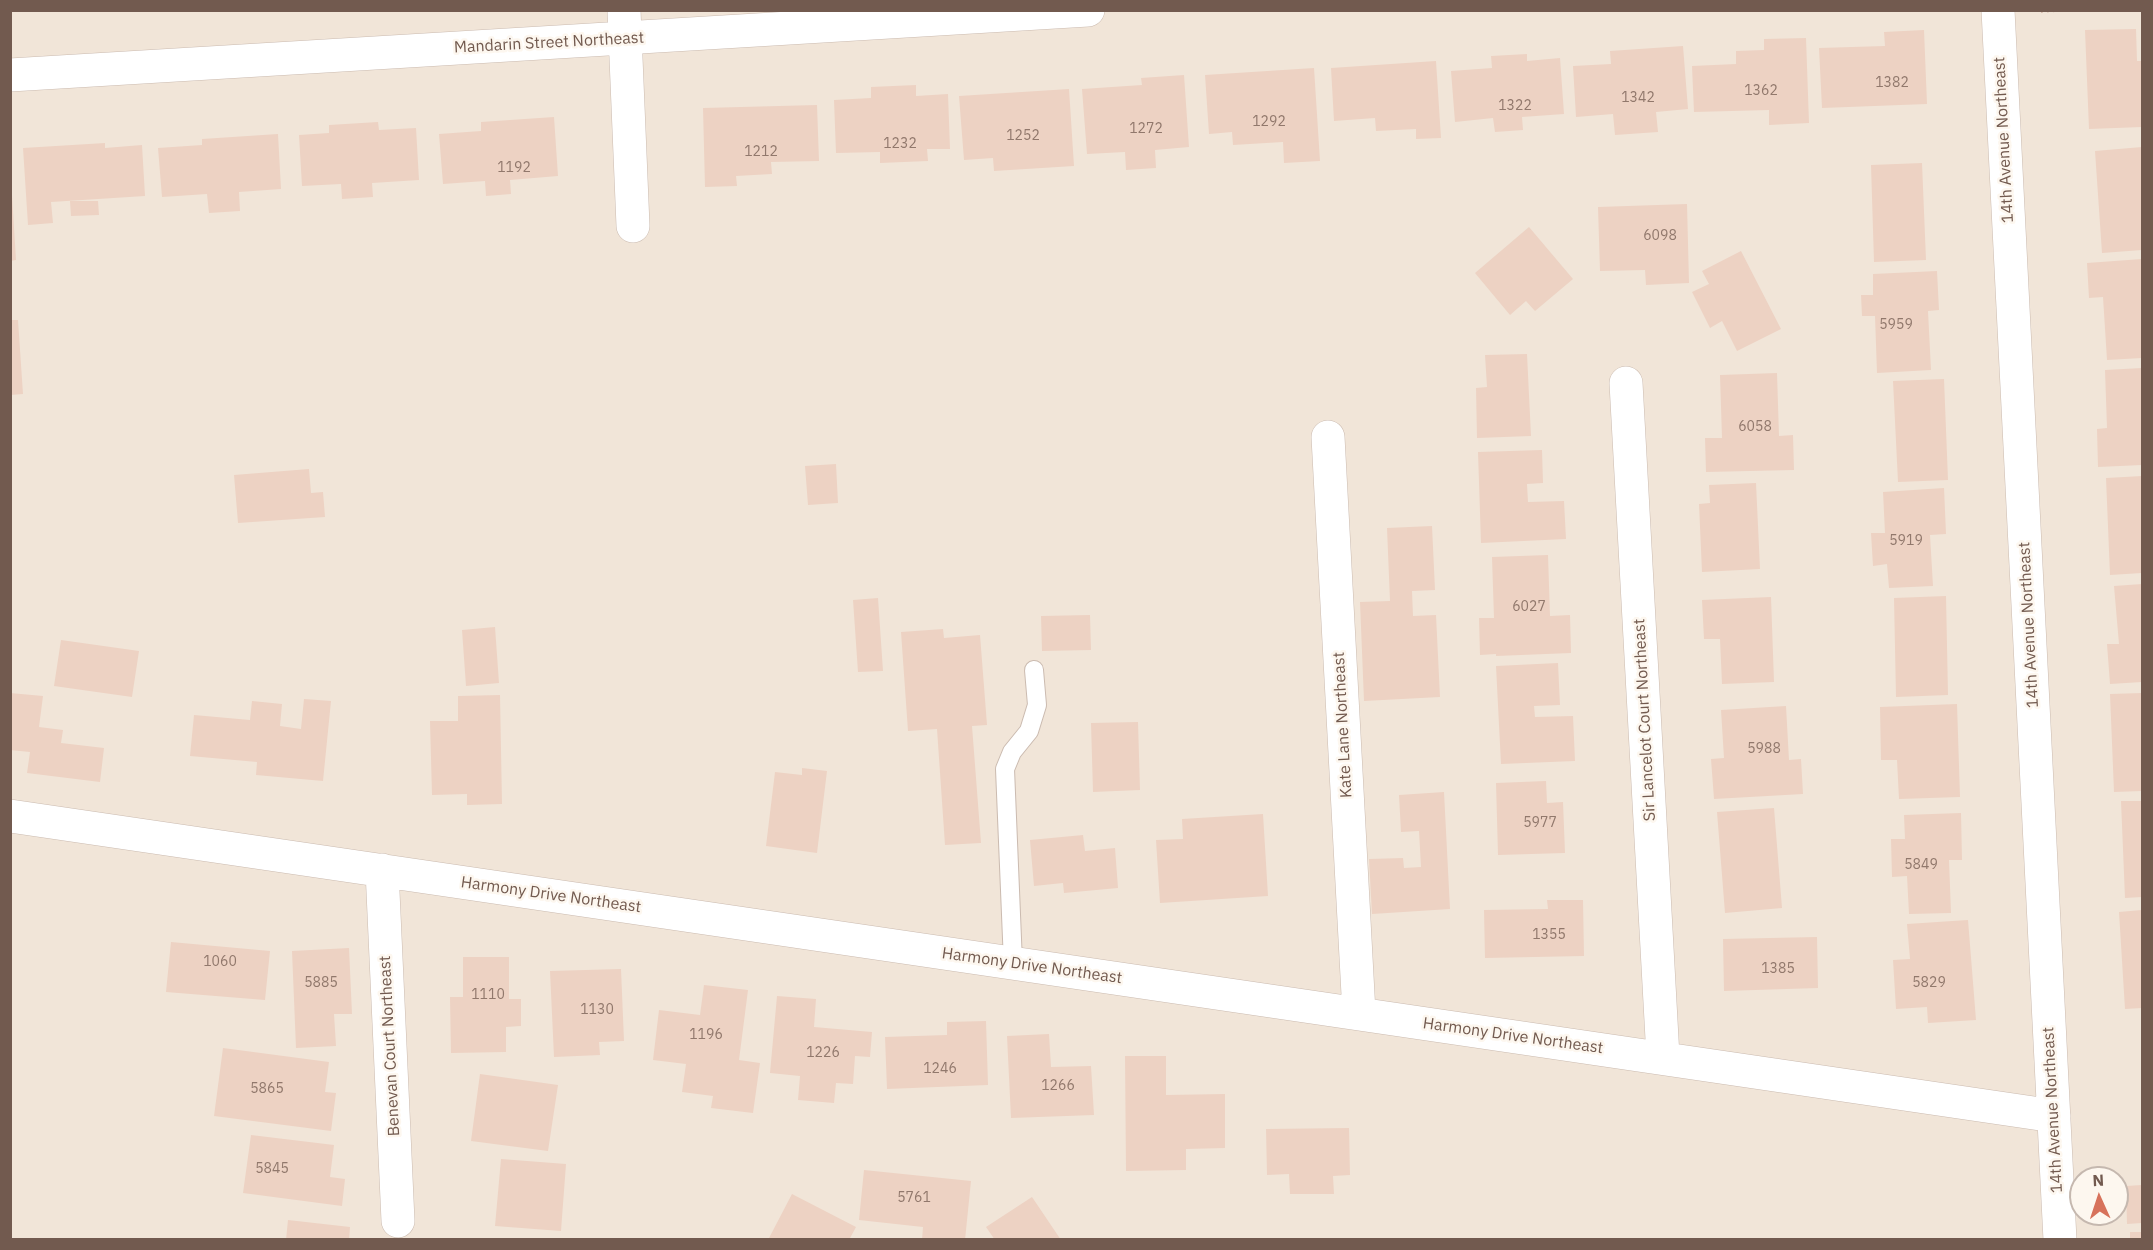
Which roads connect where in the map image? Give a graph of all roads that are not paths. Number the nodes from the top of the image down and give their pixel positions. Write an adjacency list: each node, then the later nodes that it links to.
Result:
1 (1088, 10): 3 (street, Mandarin Street Northeast)
2 (1998, 10): 14 (street, 14th Avenue Northeast)
3 (624, 24): 4 (street, Mandarin Street Northeast); 5 (street)
4 (10, 75)
5 (633, 226)
6 (1626, 383): 13 (street, Sir Lancelot Court Northeast)
7 (1328, 437): 12 (street, Kate Lane Northeast)
8 (1034, 670): 11 (lane)
9 (10, 816): 10 (street, Harmony Drive Northeast)
10 (382, 870): 11 (street, Harmony Drive Northeast); 15 (street, Benevan Court Northeast)
11 (1013, 963): 12 (street, Harmony Drive Northeast)
12 (1359, 1013): 13 (street, Harmony Drive Northeast)
13 (1663, 1057): 14 (street, Harmony Drive Northeast)
14 (2054, 1116): 16 (street, 14th Avenue Northeast)
15 (399, 1221)
16 (2060, 1239)

